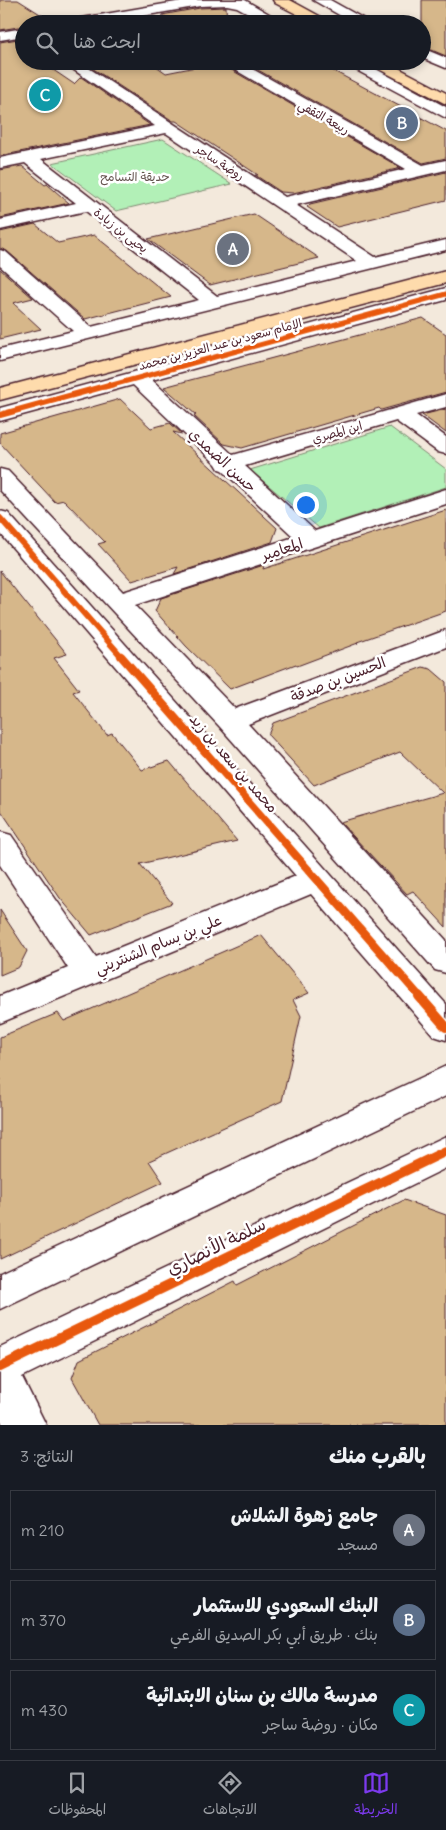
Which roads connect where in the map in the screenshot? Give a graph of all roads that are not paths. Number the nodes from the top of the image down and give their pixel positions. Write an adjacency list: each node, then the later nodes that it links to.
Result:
1 (129, 0): 7 (street)
2 (258, 0): 10 (main road)
3 (280, 0): 11 (main road)
4 (320, 0): 12 (street)
5 (202, 1): 6 (street); 7 (street)
6 (238, 1): 9 (street)
7 (147, 11): 8 (street)
8 (123, 15)
9 (264, 15)
10 (286, 15)
11 (309, 15)
12 (349, 15)
13 (15, 34): 14 (street)
14 (0, 36)
15 (431, 56): 16 (street)
16 (446, 64)
17 (85, 70): 25 (street, روضة ساجر)
18 (243, 70): 29 (street, ربيعة الثقفي)
19 (367, 70): 24 (street)
20 (391, 70): 23 (main road)
21 (417, 70): 22 (main road)
22 (446, 85)
23 (446, 99)
24 (446, 113)
25 (168, 128): 26 (street); 30 (street, روضة ساجر)
26 (28, 157): 27 (street); 31 (street, يحيى بن زيادة)
27 (0, 163)
28 (446, 165): 29 (street)
29 (421, 171): 30 (street)
30 (283, 203): 36 (street, روضة ساجر)
31 (90, 205): 32 (street); 39 (street, يحيى بن زيادة)
32 (0, 225)
33 (446, 245): 36 (street)
34 (0, 256): 40 (street)
35 (446, 260): 42 (main road, الإمام سعود بن عبد العزيز بن محمد)
36 (372, 263): 39 (street)
37 (446, 276): 44 (main road, الإمام سعود بن عبد العزيز بن محمد)
38 (442, 298): 43 (street, الإمام سعود بن عبد العزيز بن محمد)
39 (214, 303): 40 (street)
40 (88, 334): 41 (street)
41 (0, 355)
42 (66, 358)
43 (137, 378): 47 (street, الإمام سعود بن عبد العزيز بن محمد); 49 (street, حسن الضمدي)
44 (0, 394)
45 (446, 400): 46 (street, ابن المصري)
46 (400, 414): 48 (street); 49 (street, ابن المصري)
47 (0, 415)
48 (446, 447)
49 (227, 464): 53 (street, حسن الضمدي)
50 (0, 476): 54 (street, محمد بن سعد بن زيد)
51 (446, 496): 53 (street, المعامير)
52 (5, 530): 58 (street, محمد بن سعد بن زيد)
53 (311, 540): 54 (street, المعامير)
54 (118, 602): 56 (street, محمد بن سعد بن زيد)
55 (442, 645): 56 (street, الحسين بن صدقة)
56 (230, 721): 59 (street, محمد بن سعد بن زيد)
57 (0, 842): 60 (street)
58 (317, 879): 60 (street, علي بن بسام الشنتريني); 62 (street, محمد بن سعد بن زيد)
59 (446, 961)
60 (89, 973): 61 (street, علي بن بسام الشنتريني)
61 (0, 1010)
62 (446, 1027)
63 (438, 1087): 65 (street)
64 (446, 1151): 66 (street, سلمة الأنصاري)
65 (0, 1292)
66 (0, 1367)
67 (0, 1376): 68 (street)
68 (25, 1425)

